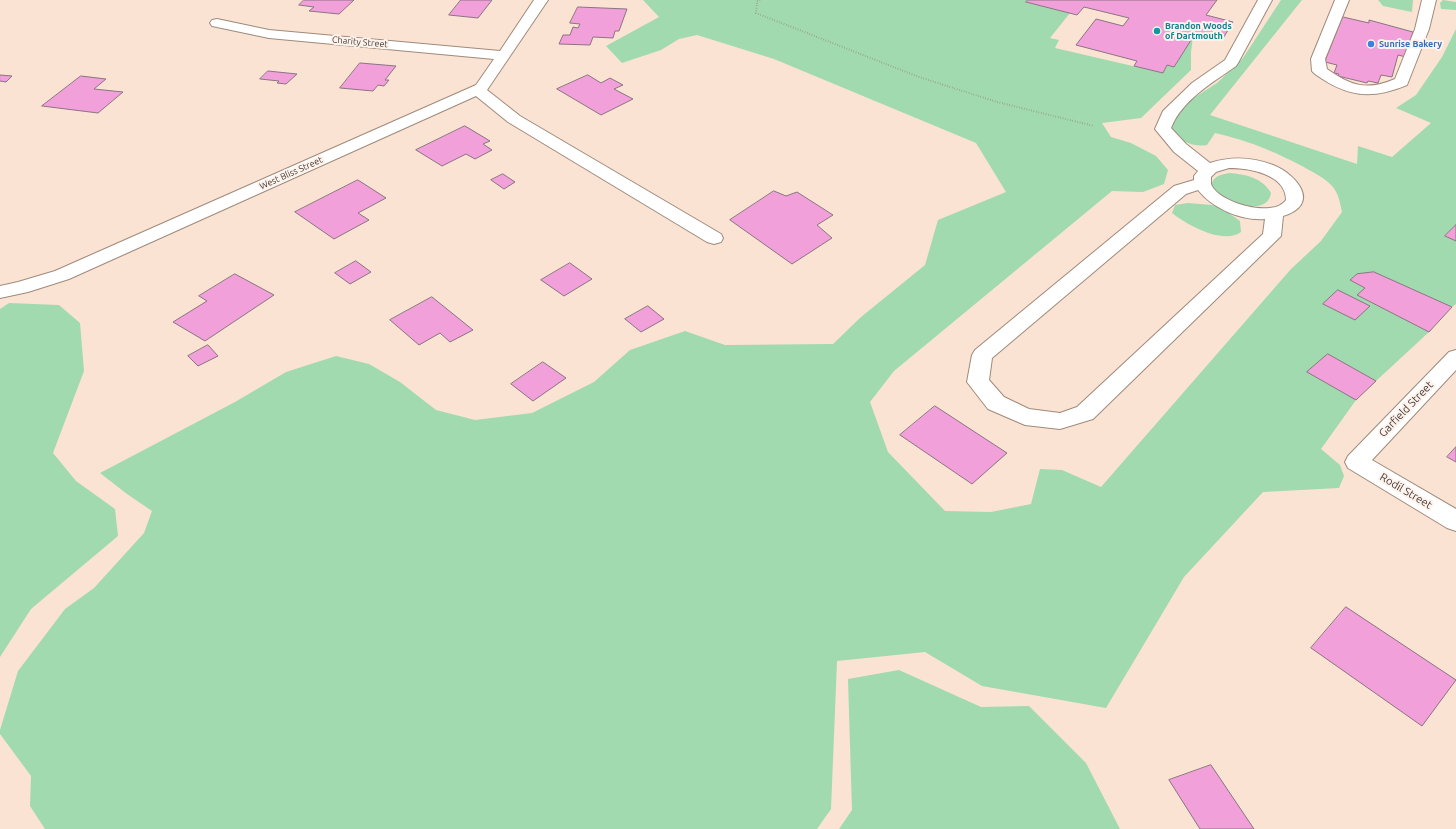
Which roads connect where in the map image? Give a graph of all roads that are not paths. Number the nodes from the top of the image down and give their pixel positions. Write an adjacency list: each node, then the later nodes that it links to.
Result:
1 (541, 0): 6 (street, West Bliss Street)
2 (1265, 0): 8 (street)
3 (1342, 0): 4 (street)
4 (1429, 0)
5 (217, 24): 6 (street, Charity Street)
6 (504, 56): 7 (street, West Bliss Street)
7 (478, 90): 10 (street); 11 (street, West Bliss Street)
8 (1205, 176): 9 (street); 9 (street); 9 (street)
9 (1274, 214)
10 (714, 238)
11 (0, 292)
12 (1456, 357): 13 (street, Garfield Street)
13 (1356, 462): 14 (street, Rodil Street)
14 (1456, 521)

